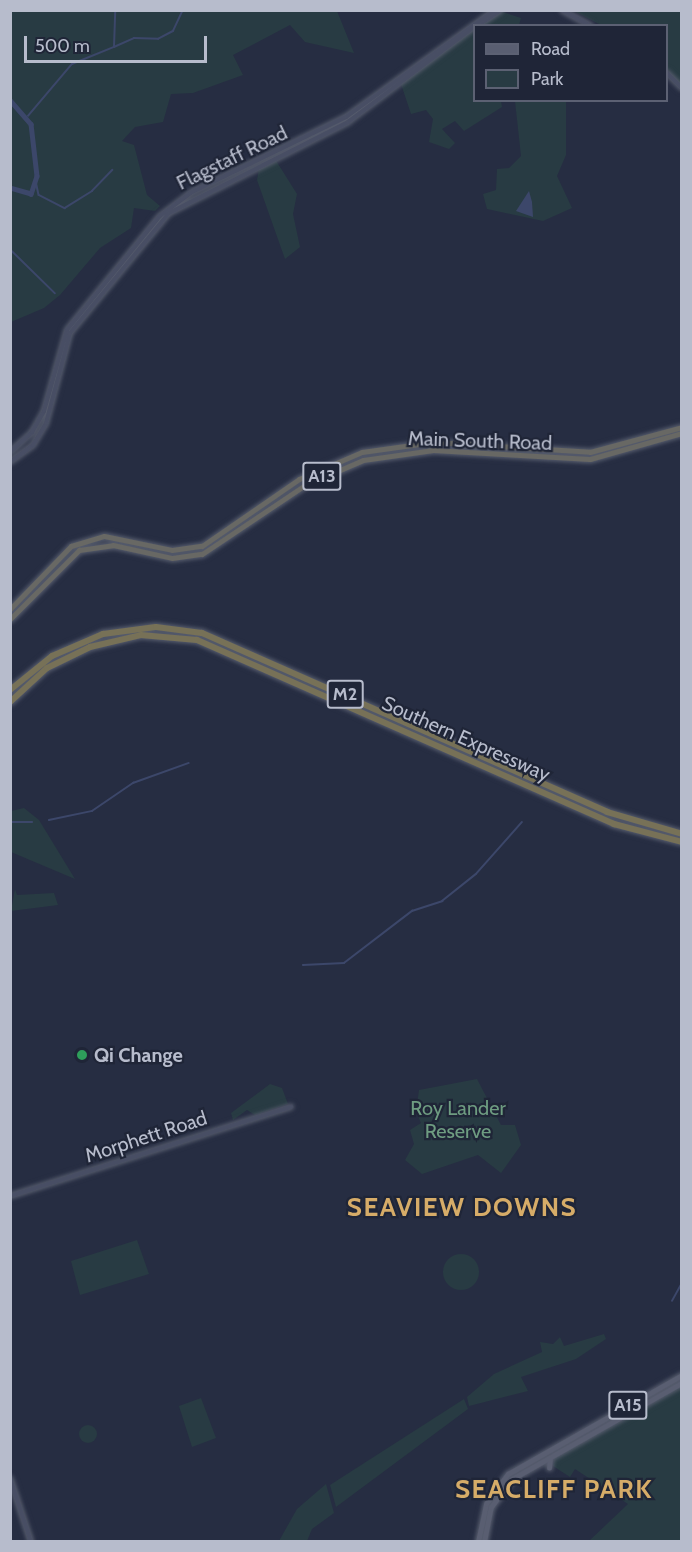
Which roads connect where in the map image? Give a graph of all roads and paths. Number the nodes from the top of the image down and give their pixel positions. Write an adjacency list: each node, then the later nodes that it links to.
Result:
1 (495, 10): 4 (main road, Flagstaff Road)
2 (501, 10): 5 (main road, Flagstaff Road)
3 (562, 10): 6 (main road)
4 (476, 24)
5 (479, 24)
6 (587, 24)
7 (473, 26): 17 (main road, Flagstaff Road)
8 (473, 28): 18 (main road, Flagstaff Road)
9 (668, 74): 10 (main road)
10 (681, 88)
11 (681, 427): 16 (highway, Main South Road / A13)
12 (681, 433): 14 (highway, Main South Road / A13)
13 (433, 442): 15 (highway); 16 (highway, Main South Road / A13); 19 (highway, Main South Road / A13)
14 (633, 448): 15 (highway, Main South Road / A13); 16 (highway)
15 (433, 450): 20 (highway, Main South Road / A13)
16 (603, 450)
17 (10, 452)
18 (10, 462)
19 (10, 609)
20 (10, 619)
21 (10, 690): 23 (highway, Southern Expressway / M2)
22 (10, 702): 24 (highway, Southern Expressway / M2)
23 (681, 834)
24 (681, 842)
25 (291, 1107): 26 (main road, Morphett Road)
26 (10, 1196)
27 (681, 1375): 29 (main road, A15)
28 (681, 1383): 30 (main road, A15)
29 (575, 1435): 30 (main road); 35 (main road, A15)
30 (586, 1436): 31 (main road, A15)
31 (557, 1453): 32 (main road); 36 (main road, A15)
32 (549, 1468)
33 (10, 1478): 34 (main road)
34 (31, 1542)
35 (478, 1542)
36 (484, 1542)

